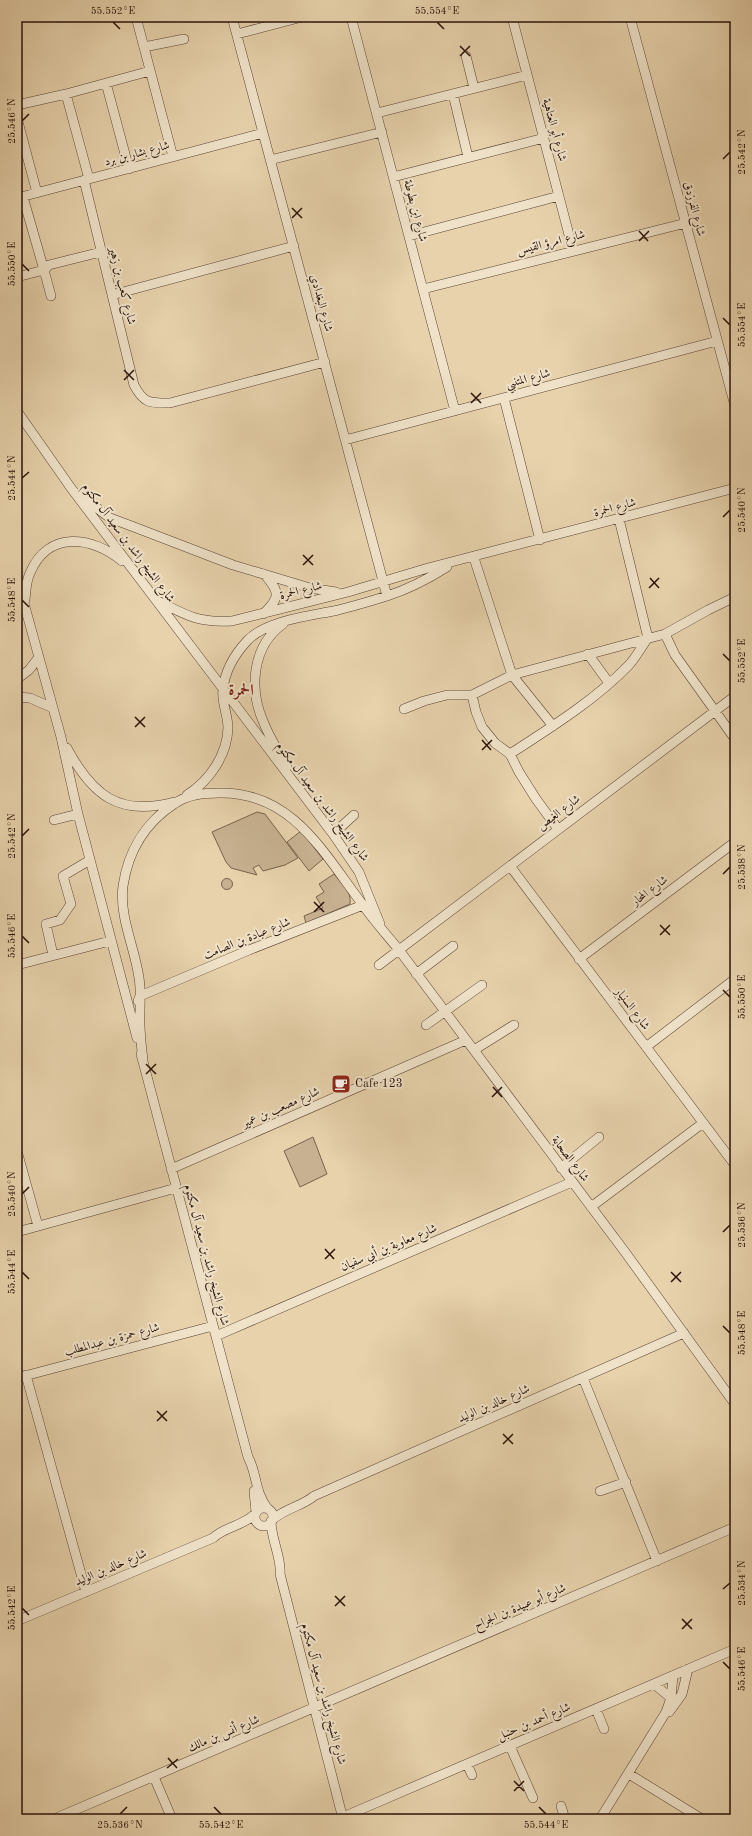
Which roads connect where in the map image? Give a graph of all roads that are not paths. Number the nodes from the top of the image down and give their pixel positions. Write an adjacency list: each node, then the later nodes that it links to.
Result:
1 (136, 17): 9 (street)
2 (232, 17): 7 (street, شارع البغدادي)
3 (302, 17): 7 (street)
4 (351, 17): 18 (street, شارع ابن بطوطة)
5 (512, 17): 12 (street, شارع أبو العتاهية)
6 (630, 17): 32 (street, شارع الفرزدق)
7 (236, 34): 21 (street, شارع البغدادي)
8 (184, 39): 9 (street)
9 (144, 47): 11 (street)
10 (466, 56): 14 (street)
11 (150, 71): 13 (street); 23 (street)
12 (527, 75): 14 (street); 22 (street, شارع أبو العتاهية)
13 (106, 83): 15 (street); 26 (street)
14 (474, 88): 16 (street)
15 (66, 94): 17 (street); 28 (street, شارع كعب بن زهير)
16 (453, 94): 18 (street); 24 (street)
17 (17, 105)
18 (377, 113): 20 (street, شارع ابن بطوطة)
19 (17, 118): 29 (street)
20 (382, 132): 25 (street); 27 (street, شارع ابن بطوطة)
21 (263, 133): 23 (street, شارع بشار بن برد); 25 (street, شارع البغدادي)
22 (544, 138): 24 (street); 30 (street, شارع أبو العتاهية)
23 (173, 157): 26 (street, شارع بشار بن برد)
24 (468, 157): 27 (street)
25 (270, 160): 34 (street, شارع البغدادي)
26 (129, 169): 28 (street, شارع بشار بن برد)
27 (393, 177): 33 (street, شارع ابن بطوطة)
28 (87, 180): 29 (street, شارع بشار بن برد); 36 (street, شارع كعب بن زهير)
29 (37, 193): 31 (street, شارع بشار بن برد)
30 (559, 196): 33 (street); 35 (street, شارع أبو العتاهية)
31 (20, 198): 37 (street)
32 (686, 223): 35 (street, شارع امرؤ القيس); 42 (street, شارع الفرزدق)
33 (409, 236): 39 (street, شارع ابن بطوطة)
34 (294, 246): 40 (street); 43 (street, شارع البغدادي)
35 (573, 250): 39 (street, شارع امرؤ القيس)
36 (101, 252): 37 (street); 40 (street, شارع كعب بن زهير)
37 (44, 270): 38 (street); 41 (street)
38 (17, 277)
39 (423, 289): 47 (street, شارع ابن بطوطة)
40 (112, 295): 43 (street, شارع كعب بن زهير)
41 (51, 296)
42 (717, 341): 44 (street, شارع المتنبي); 45 (street, شارع الفرزدق)
43 (325, 362): 48 (street, شارع البغدادي)
44 (504, 398): 47 (street, شارع المتنبي); 52 (street)
45 (735, 406)
46 (17, 411): 49 (street, شارع الشيخ راشد بن سعيد آل مكتوم)
47 (455, 411): 48 (street, شارع المتنبي)
48 (345, 440): 58 (street, شارع البغدادي)
49 (58, 471): 55 (street, شارع الشيخ راشد بن سعيد آل مكتوم); 56 (street)
50 (735, 488): 51 (street, شارع الحمرة)
51 (619, 519): 52 (street, شارع الحمرة); 67 (street)
52 (540, 540): 53 (street, شارع الحمرة)
53 (474, 558): 54 (street, شارع الحمرة); 70 (street)
54 (455, 562): 58 (street, شارع الحمرة); 60 (street, شارع الحمرة)
55 (134, 571): 62 (street, شارع الشيخ راشد بن سعيد آل مكتوم); 63 (street)
56 (261, 572): 59 (street); 64 (street)
57 (17, 578): 63 (street, شارع الشيخ راشد بن سعيد آل مكتوم)
58 (383, 581): 59 (street, شارع الحمرة); 60 (street, شارع البغدادي)
59 (348, 592): 64 (street, شارع الحمرة)
60 (387, 596): 65 (street, شارع الحمرة)
61 (735, 597): 66 (street)
62 (155, 600): 64 (street, شارع الحمرة); 73 (street, شارع الشيخ راشد بن سعيد آل مكتوم)
63 (24, 604): 69 (street, شارع الشيخ راشد بن سعيد آل مكتوم)
64 (262, 614)
65 (287, 622): 73 (street, شارع الحمرة); 84 (street)
66 (665, 634): 67 (street); 79 (street)
67 (648, 638): 68 (street); 72 (street)
68 (588, 654): 70 (street); 72 (street)
69 (39, 658): 71 (street); 77 (street, شارع الشيخ راشد بن سعيد آل مكتوم)
70 (512, 674): 74 (street); 80 (street)
71 (17, 679)
72 (609, 683): 80 (street)
73 (223, 690): 84 (street, شارع الشيخ راشد بن سعيد آل مكتوم); 85 (street)
74 (472, 695): 78 (street); 83 (street)
75 (735, 696): 79 (street, شارع الغيص)
76 (17, 697): 77 (street)
77 (53, 708): 81 (street, شارع الشيخ راشد بن سعيد آل مكتوم)
78 (404, 709)
79 (714, 712): 82 (street); 89 (street, شارع الغيص)
80 (553, 726): 83 (street)
81 (61, 737): 85 (street); 86 (street, شارع الشيخ راشد بن سعيد آل مكتوم)
82 (735, 739)
83 (510, 754): 89 (street)
84 (300, 791): 90 (street, شارع الشيخ راشد بن سعيد آل مكتوم)
85 (180, 800): 94 (street, شارع الشيخ راشد بن سعيد آل مكتوم); 106 (street, شارع الشيخ راشد بن سعيد آل مكتوم)
86 (78, 814): 88 (street); 92 (street, شارع الشيخ راشد بن سعيد آل مكتوم)
87 (354, 815): 90 (street)
88 (54, 820)
89 (558, 829): 93 (street, شارع الغيص)
90 (333, 834): 95 (street, شارع الشيخ راشد بن سعيد آل مكتوم)
91 (735, 842): 100 (street, شارع المحار)
92 (90, 860): 96 (street, شارع الشيخ راشد بن سعيد آل مكتوم); 99 (street)
93 (510, 866): 98 (street, شارع الغيص); 100 (street, شارع السنيار)
94 (363, 905): 95 (street, شارع الشيخ راشد بن سعيد آل مكتوم); 106 (street, شارع عبادة بن الصامت)
95 (383, 931): 98 (street, شارع الصحابة)
96 (110, 941): 99 (street); 107 (street, شارع الشيخ راشد بن سعيد آل مكتوم)
97 (453, 946): 103 (street)
98 (399, 950): 102 (street, شارع الغيص); 103 (street, شارع الصحابة)
99 (53, 955): 101 (street)
100 (579, 959): 112 (street, شارع السنيار)
101 (17, 965)
102 (379, 965)
103 (416, 974): 108 (street, شارع الصحابة)
104 (735, 979): 112 (street)
105 (482, 985): 108 (street)
106 (140, 996): 107 (street, شارع عبادة بن الصامت); 114 (street, شارع الشيخ راشد بن سعيد آل مكتوم)
107 (126, 998): 114 (street, شارع الشيخ راشد بن سعيد آل مكتوم)
108 (445, 1012): 109 (street); 111 (street, شارع الصحابة)
109 (426, 1025)
110 (514, 1025): 113 (street)
111 (466, 1040): 113 (street, شارع الصحابة); 120 (street, شارع مصعب بن عمير)
112 (646, 1046): 115 (street, شارع السنيار)
113 (474, 1050): 119 (street, شارع الصحابة)
114 (143, 1060): 120 (street, شارع الشيخ راشد بن سعيد آل مكتوم)
115 (703, 1122): 118 (street, شارع السنيار); 123 (street)
116 (599, 1137): 119 (street)
117 (17, 1151): 124 (street)
118 (735, 1165)
119 (561, 1168): 121 (street, شارع الصحابة)
120 (171, 1170): 122 (street, شارع الشيخ راشد بن سعيد آل مكتوم)
121 (572, 1182): 123 (street, شارع الصحابة); 128 (street, شارع معاوية بن أبي سفيان)
122 (176, 1188): 124 (street); 126 (street, شارع الشيخ راشد بن سعيد آل مكتوم)
123 (591, 1208): 127 (street, شارع الصحابة)
124 (38, 1226): 125 (street)
125 (17, 1232)
126 (213, 1326): 128 (street, شارع الشيخ راشد بن سعيد آل مكتوم); 129 (street, شارع حمزة بن عبدالمطلب)
127 (684, 1334): 130 (street, شارع خالد بن الوليد); 131 (street, شارع الصحابة)
128 (216, 1336): 132 (street, شارع الشيخ راشد بن سعيد آل مكتوم)
129 (21, 1376): 144 (street)
130 (583, 1378): 133 (street); 135 (street, شارع خالد بن الوليد)
131 (735, 1404)
132 (248, 1457): 136 (street, شارع الشيخ راشد بن سعيد آل مكتوم); 137 (street, شارع الشيخ راشد بن سعيد آل مكتوم)
133 (626, 1482): 134 (street); 142 (street)
134 (600, 1491)
135 (314, 1496): 136 (street, شارع خالد بن الوليد); 138 (street, شارع خالد بن الوليد)
136 (268, 1509): 137 (street); 138 (street)
137 (256, 1513): 139 (street); 141 (street, شارع خالد بن الوليد)
138 (272, 1521): 139 (street); 143 (street, شارع الشيخ راشد بن سعيد آل مكتوم)
139 (259, 1524): 141 (street, شارع خالد بن الوليد); 143 (street, شارع الشيخ راشد بن سعيد آل مكتوم)
140 (735, 1527): 142 (street, شارع أبو عبيدة بن الجراح)
141 (214, 1538): 144 (street, شارع خالد بن الوليد)
142 (657, 1560): 151 (street, شارع أبو عبيدة بن الجراح)
143 (280, 1574): 151 (street, شارع الشيخ راشد بن سعيد آل مكتوم)
144 (86, 1592): 145 (street, شارع خالد بن الوليد)
145 (17, 1621)
146 (735, 1649): 147 (street, شارع أحمد بن حنبل)
147 (688, 1669): 148 (street, شارع أحمد بن حنبل); 153 (street)
148 (673, 1676): 149 (street, شارع أحمد بن حنبل); 150 (street)
149 (654, 1684): 150 (street); 152 (street, شارع أحمد بن حنبل)
150 (671, 1698): 153 (street)
151 (315, 1708): 159 (street, شارع أنس بن مالك); 162 (street, شارع الشيخ راشد بن سعيد آل مكتوم)
152 (596, 1709): 154 (street); 155 (street, شارع أحمد بن حنبل)
153 (663, 1719): 157 (street)
154 (604, 1729)
155 (510, 1746): 156 (street, شارع أحمد بن حنبل); 160 (street)
156 (467, 1764): 158 (street); 162 (street, شارع أحمد بن حنبل)
157 (628, 1774): 166 (street); 167 (street)
158 (472, 1775)
159 (154, 1777): 163 (street, شارع أنس بن مالك); 164 (street)
160 (533, 1798)
161 (560, 1806): 165 (street)
162 (343, 1818)
163 (54, 1819)
164 (172, 1819)
165 (565, 1819)
166 (600, 1819)
167 (702, 1819)

